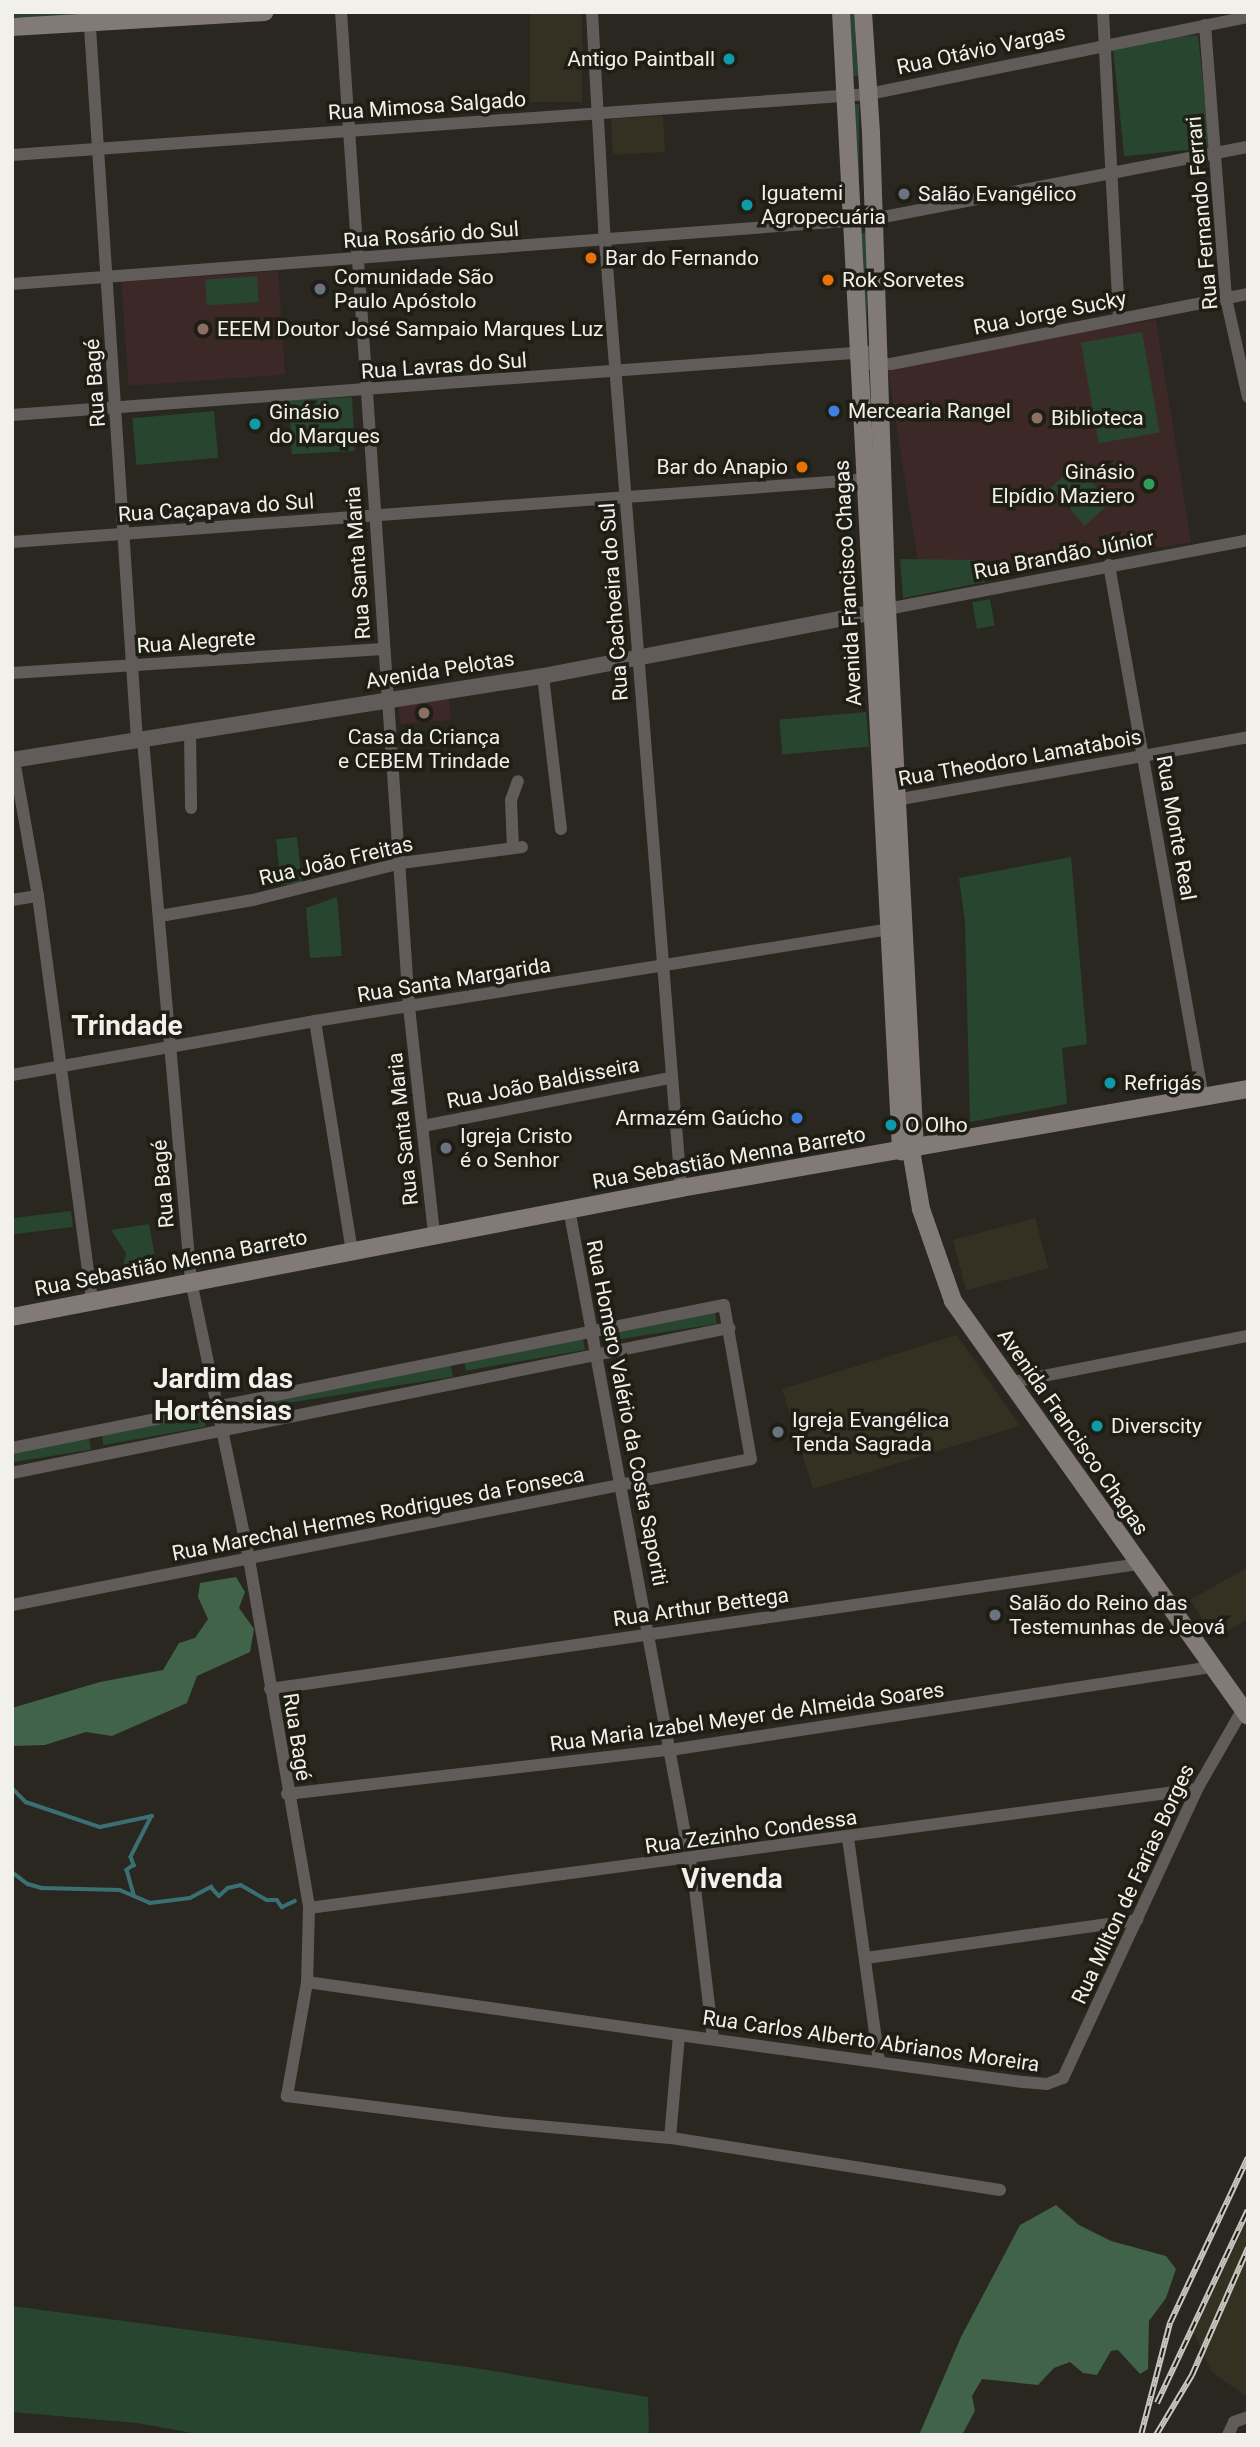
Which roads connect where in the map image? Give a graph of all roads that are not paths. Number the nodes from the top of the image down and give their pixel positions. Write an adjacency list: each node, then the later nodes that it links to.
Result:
1 (265, 12): 7 (main road)
2 (341, 12): 15 (street, Rua Santa Maria)
3 (592, 12): 14 (street, Rua Cachoeira do Sul)
4 (841, 12): 13 (main road, Avenida Francisco Chagas)
5 (863, 12): 12 (main road, Avenida Francisco Chagas)
6 (1103, 12): 11 (street)
7 (89, 17): 10 (main road); 17 (street, Rua Bagé)
8 (1248, 17): 9 (street, Rua Otávio Vargas)
9 (1205, 25): 11 (street, Rua Otávio Vargas); 18 (street, Rua Fernando Ferrari)
10 (12, 27)
11 (1105, 43): 12 (street, Rua Otávio Vargas); 20 (street)
12 (869, 94): 13 (street, Rua Otávio Vargas); 21 (main road, Avenida Francisco Chagas)
13 (845, 96): 14 (street, Rua Mimosa Salgado); 22 (main road, Avenida Francisco Chagas)
14 (597, 113): 15 (street, Rua Mimosa Salgado); 23 (street, Rua Cachoeira do Sul)
15 (348, 132): 17 (street, Rua Mimosa Salgado); 24 (street, Rua Santa Maria)
16 (1248, 147): 18 (street, Rua Rosário do Sul)
17 (100, 148): 19 (street, Rua Mimosa Salgado); 25 (street, Rua Bagé)
18 (1216, 153): 20 (street, Rua Rosário do Sul); 28 (street, Rua Fernando Ferrari)
19 (12, 155)
20 (1112, 175): 21 (street, Rua Rosário do Sul); 29 (street)
21 (873, 219): 22 (street, Rua Rosário do Sul); 30 (main road, Avenida Francisco Chagas)
22 (853, 221): 23 (street, Rua Rosário do Sul); 31 (main road, Avenida Francisco Chagas)
23 (605, 240): 24 (street, Rua Rosário do Sul); 32 (street, Rua Cachoeira do Sul)
24 (357, 260): 25 (street, Rua Rosário do Sul); 33 (street, Rua Santa Maria)
25 (106, 276): 26 (street, Rua Rosário do Sul); 35 (street, Rua Bagé)
26 (12, 284)
27 (1248, 294): 28 (street, Rua Jorge Sucky)
28 (1226, 298): 29 (street, Rua Jorge Sucky); 34 (street, Rua Fernando Ferrari)
29 (1119, 319): 30 (street, Rua Jorge Sucky)
30 (879, 358): 31 (street, Rua Jorge Sucky); 37 (main road, Avenida Francisco Chagas)
31 (859, 359): 32 (street, Rua Lavras do Sul); 37 (main road, Avenida Francisco Chagas)
32 (617, 372): 33 (street, Rua Lavras do Sul); 38 (street, Rua Cachoeira do Sul)
33 (366, 391): 35 (street, Rua Lavras do Sul); 39 (street, Rua Santa Maria)
34 (1248, 397)
35 (116, 407): 36 (street, Rua Lavras do Sul); 40 (street, Rua Bagé)
36 (12, 415)
37 (875, 479): 38 (street, Rua Caçapava do Sul); 44 (main road, Avenida Francisco Chagas)
38 (626, 501): 39 (street, Rua Caçapava do Sul); 46 (street, Rua Cachoeira do Sul)
39 (375, 518): 40 (street, Rua Caçapava do Sul); 45 (street, Rua Santa Maria)
40 (124, 533): 42 (street, Rua Caçapava do Sul); 47 (street, Rua Bagé)
41 (1248, 540): 43 (street, Rua Brandão Júnior)
42 (12, 542)
43 (1109, 565): 44 (street, Rua Brandão Júnior); 54 (street, Rua Monte Real)
44 (879, 612): 46 (street, Avenida Pelotas); 57 (main road, Avenida Francisco Chagas)
45 (383, 649): 47 (street, Rua Alegrete); 50 (street, Rua Santa Maria)
46 (637, 659): 49 (street, Avenida Pelotas); 65 (street, Rua Cachoeira do Sul)
47 (132, 666): 48 (street, Rua Alegrete); 53 (street, Rua Bagé)
48 (12, 673)
49 (543, 676): 50 (street, Avenida Pelotas); 59 (street)
50 (388, 699): 51 (street, Avenida Pelotas); 60 (street, Rua Santa Maria)
51 (190, 732): 53 (street, Avenida Pelotas); 58 (street)
52 (1248, 737): 54 (street, Rua Theodoro Lamatabois)
53 (140, 740): 55 (street, Avenida Pelotas); 63 (street, Rua Bagé)
54 (1144, 754): 57 (street, Rua Theodoro Lamatabois); 73 (street, Rua Monte Real)
55 (13, 760): 61 (street)
56 (518, 781): 60 (street, Rua João Freitas)
57 (889, 801): 64 (main road, Avenida Francisco Chagas)
58 (191, 808)
59 (561, 829)
60 (401, 863): 63 (street, Rua João Freitas); 66 (street, Rua Santa Maria)
61 (38, 896): 62 (street); 69 (street)
62 (12, 900)
63 (160, 916): 68 (street, Rua Bagé)
64 (895, 928): 65 (street, Rua Santa Margarida); 75 (main road, Avenida Francisco Chagas)
65 (661, 966): 66 (street, Rua Santa Margarida); 71 (street, Rua Cachoeira do Sul)
66 (410, 1007): 67 (street, Rua Santa Margarida); 74 (street, Rua Santa Maria)
67 (315, 1021): 68 (street, Rua Santa Margarida); 79 (street)
68 (171, 1045): 69 (street, Rua Santa Margarida); 80 (street, Rua Bagé)
69 (62, 1066): 70 (street, Rua Santa Margarida); 81 (street)
70 (12, 1075)
71 (670, 1079): 74 (street, Rua João Baldisseira); 76 (street, Rua Cachoeira do Sul)
72 (1248, 1089): 73 (main road, Rua Sebastião Menna Barreto)
73 (1203, 1097): 75 (main road, Rua Sebastião Menna Barreto)
74 (423, 1126): 78 (street, Rua Santa Maria)
75 (909, 1150): 76 (main road, Rua Sebastião Menna Barreto); 89 (main road, Avenida Francisco Chagas)
76 (681, 1188): 77 (main road, Rua Sebastião Menna Barreto)
77 (569, 1209): 78 (main road, Rua Sebastião Menna Barreto); 84 (street, Rua Homero Valério da Costa Saporiti)
78 (434, 1236): 79 (main road, Rua Sebastião Menna Barreto)
79 (352, 1251): 80 (main road, Rua Sebastião Menna Barreto)
80 (191, 1281): 81 (main road, Rua Sebastião Menna Barreto); 90 (street, Rua Bagé)
81 (92, 1302): 82 (main road, Rua Sebastião Menna Barreto)
82 (12, 1317)
83 (729, 1328): 84 (street); 86 (street); 96 (street, Rua Marechal Hermes Rodrigues da Fonseca)
84 (591, 1332): 86 (street, Rua Homero Valério da Costa Saporiti); 87 (street)
85 (1248, 1336): 89 (street)
86 (595, 1354): 88 (street); 96 (street, Rua Homero Valério da Costa Saporiti)
87 (456, 1359): 88 (street); 90 (street)
88 (462, 1381): 91 (street)
89 (1013, 1382): 98 (main road, Avenida Francisco Chagas)
90 (215, 1408): 91 (street, Rua Bagé); 92 (street)
91 (221, 1431): 94 (street); 97 (street, Rua Bagé)
92 (94, 1432): 93 (street); 94 (street)
93 (12, 1448)
94 (99, 1456): 95 (street)
95 (12, 1473)
96 (621, 1486): 97 (street, Rua Marechal Hermes Rodrigues da Fonseca); 100 (street, Rua Homero Valério da Costa Saporiti)
97 (248, 1559): 99 (street, Rua Marechal Hermes Rodrigues da Fonseca); 102 (street, Rua Bagé)
98 (1138, 1564): 100 (street, Rua Arthur Bettega); 101 (main road, Avenida Francisco Chagas)
99 (12, 1605)
100 (650, 1634): 102 (street, Rua Arthur Bettega); 104 (street, Rua Homero Valério da Costa Saporiti)
101 (1211, 1667): 103 (main road, Avenida Francisco Chagas); 104 (street, Rua Maria Izabel Meyer de Almeida Soares)
102 (270, 1689): 106 (street, Rua Bagé)
103 (1245, 1712): 105 (street, Rua Milton de Farias Borges)
104 (670, 1750): 106 (street, Rua Maria Izabel Meyer de Almeida Soares); 108 (street, Rua Homero Valério da Costa Saporiti)
105 (1198, 1789): 107 (street, Rua Zezinho Condessa); 110 (street, Rua Milton de Farias Borges)
106 (287, 1794): 109 (street, Rua Bagé)
107 (848, 1838): 108 (street, Rua Zezinho Condessa); 111 (street)
108 (689, 1860): 109 (street, Rua Zezinho Condessa); 114 (street, Rua Homero Valério da Costa Saporiti)
109 (309, 1909): 112 (street, Rua Bagé)
110 (1137, 1920): 111 (street); 116 (street, Rua Milton de Farias Borges)
111 (866, 1958): 115 (street)
112 (307, 1982): 113 (street); 117 (street, Rua Bagé)
113 (679, 2035): 114 (street, Rua Carlos Alberto Abrianos Moreira); 117 (street, Rua Carlos Alberto Abrianos Moreira)
114 (713, 2038): 115 (street, Rua Carlos Alberto Abrianos Moreira)
115 (879, 2062): 116 (street, Rua Carlos Alberto Abrianos Moreira)
116 (1063, 2078)
117 (670, 2138): 118 (street)
118 (1000, 2190)
119 (1248, 2417): 120 (street)
120 (1228, 2435)

